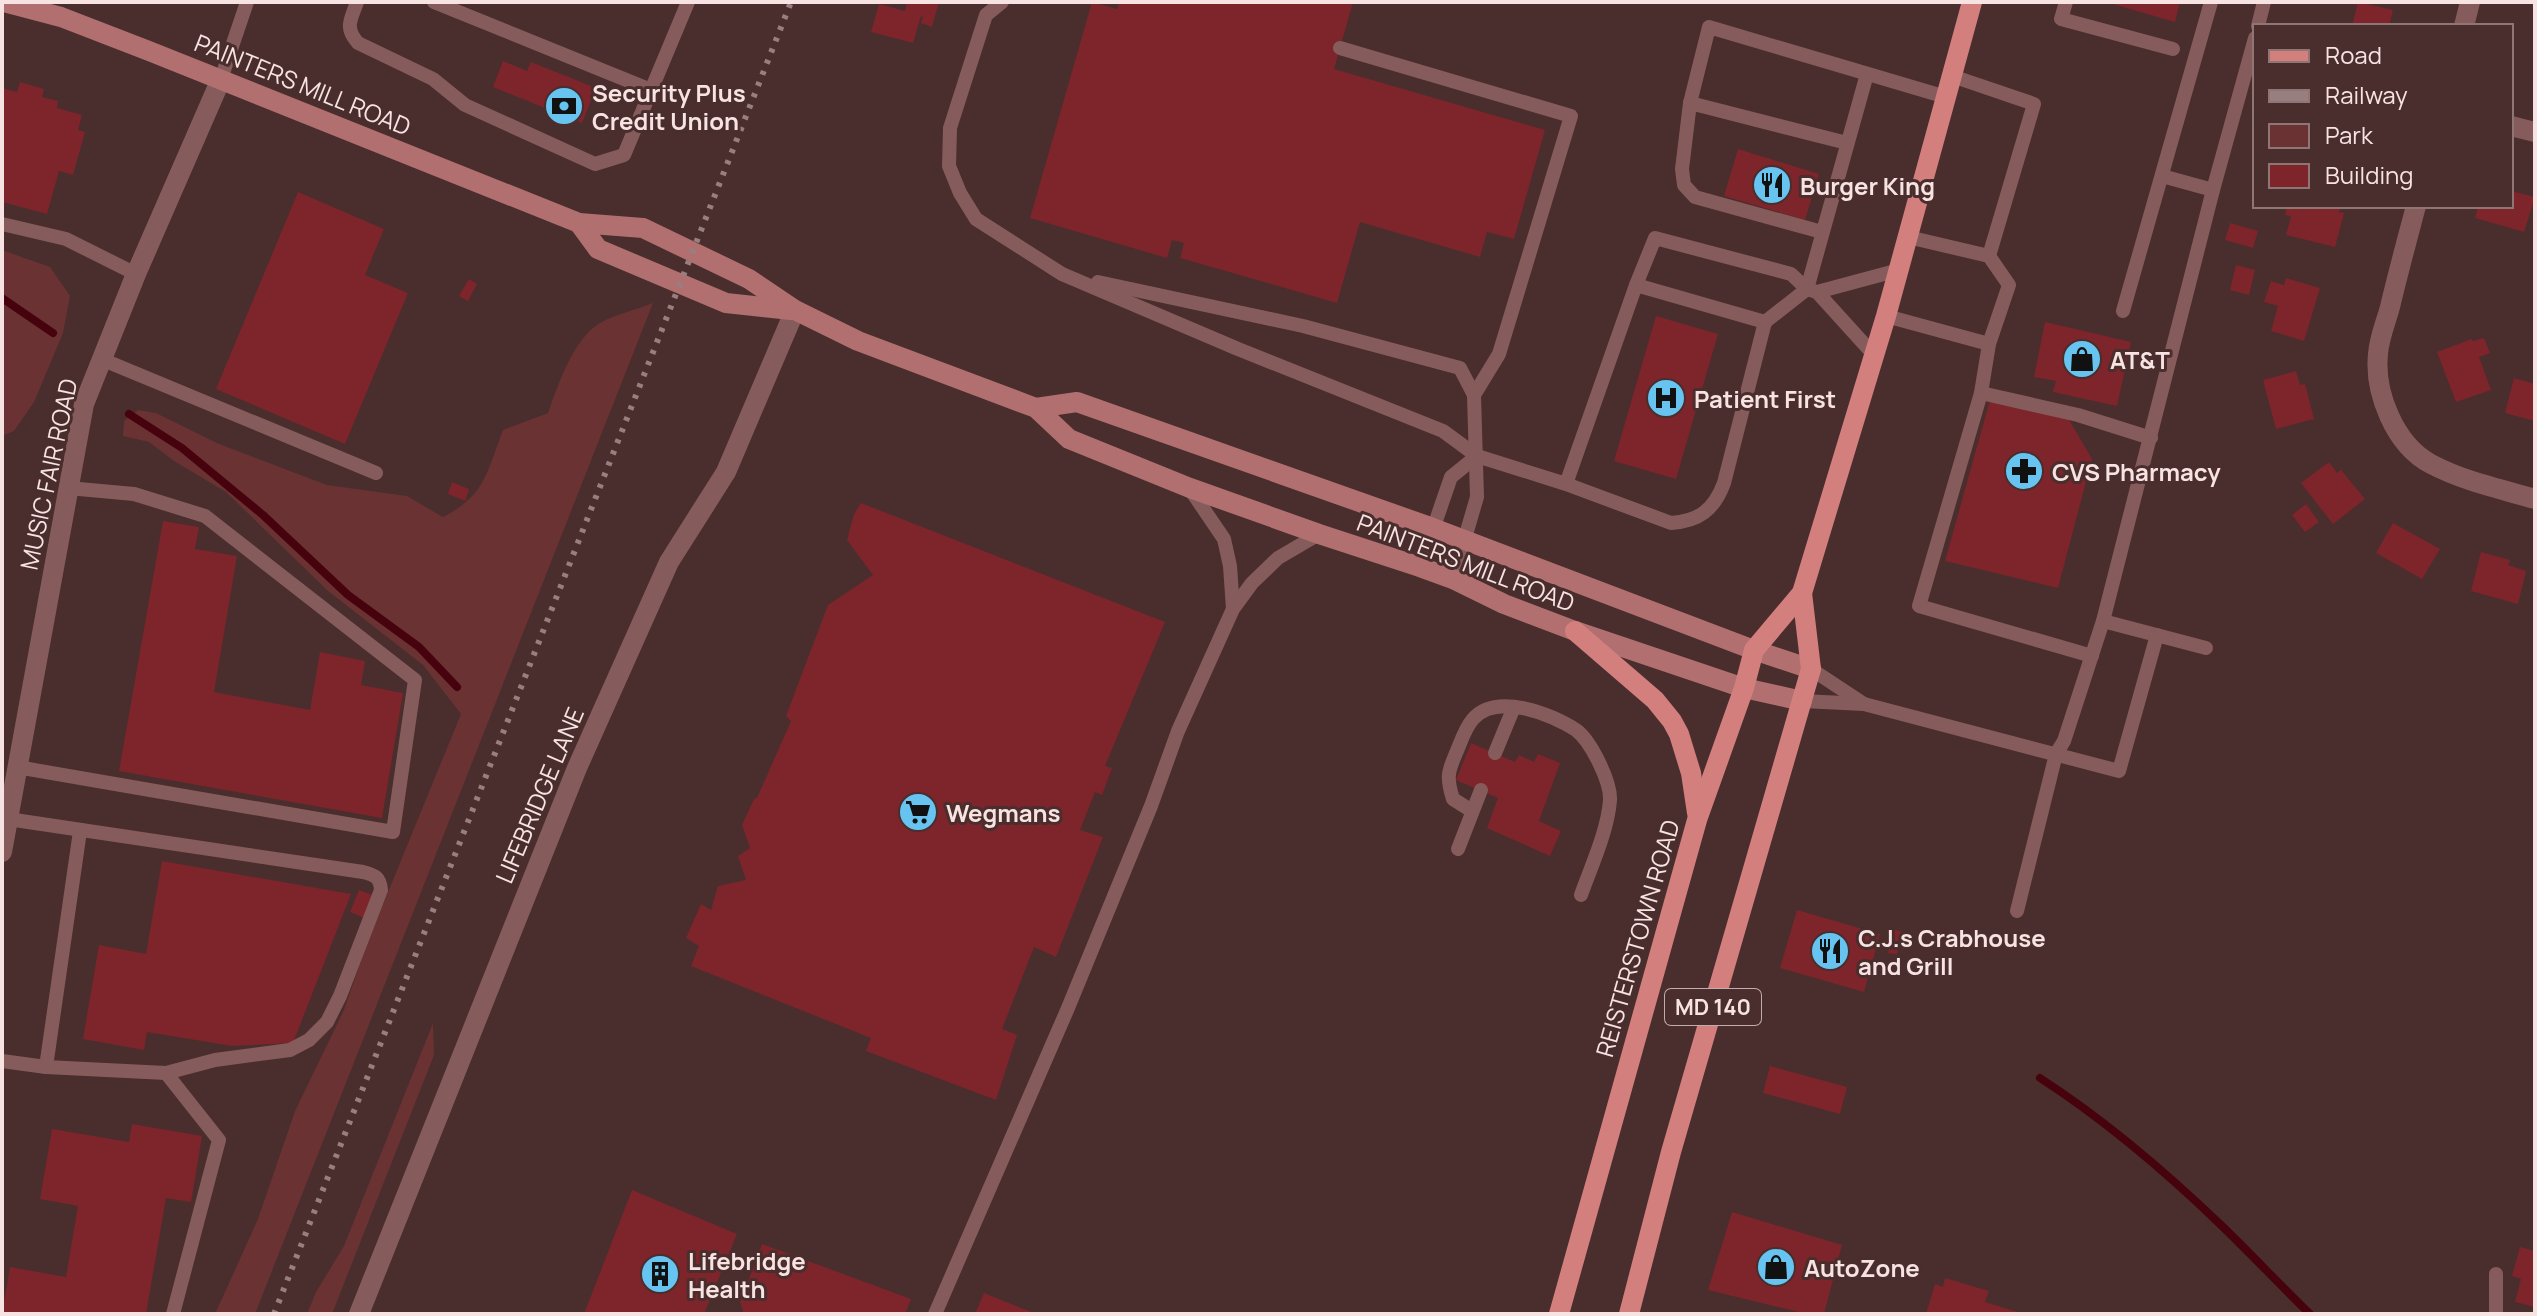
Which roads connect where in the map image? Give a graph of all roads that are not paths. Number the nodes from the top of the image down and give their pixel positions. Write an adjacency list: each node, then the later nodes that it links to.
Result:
1 (4, 2): 19 (main road, PAINTERS MILL ROAD)
2 (247, 2): 19 (lane)
3 (434, 2): 20 (lane)
4 (688, 2): 20 (lane)
5 (1002, 2): 36 (lane)
6 (1972, 2): 18 (main road, REISTERSTOWN ROAD / MD 140)
7 (2066, 2): 16 (lane)
8 (2211, 2): 26 (lane)
9 (2264, 2): 12 (lane)
10 (2470, 2): 13 (street)
11 (353, 3): 20 (lane)
12 (2258, 24)
13 (2464, 24)
14 (2253, 45): 27 (lane)
15 (1340, 48): 47 (lane)
16 (2173, 49)
17 (1867, 74): 21 (lane); 22 (lane); 25 (lane)
18 (1952, 76): 21 (main road, REISTERSTOWN ROAD / MD 140); 33 (lane)
19 (221, 79): 29 (main road, PAINTERS MILL ROAD); 35 (street, MUSIC FAIR ROAD)
20 (651, 90)
21 (1946, 97): 32 (main road, REISTERSTOWN ROAD / MD 140)
22 (1690, 103): 25 (lane); 31 (lane)
23 (2513, 126): 24 (street)
24 (2535, 132)
25 (1847, 143): 31 (lane)
26 (2162, 176): 27 (lane); 40 (lane)
27 (2213, 190): 49 (lane)
28 (2415, 208): 55 (street)
29 (579, 223): 39 (main road, PAINTERS MILL ROAD); 39 (main road, PAINTERS MILL ROAD)
30 (2, 224): 35 (lane)
31 (1822, 232): 38 (lane)
32 (1908, 237): 33 (lane); 34 (main road, REISTERSTOWN ROAD / MD 140)
33 (1989, 256): 43 (lane)
34 (1899, 270): 38 (lane); 41 (main road, REISTERSTOWN ROAD / MD 140)
35 (136, 274): 45 (street, MUSIC FAIR ROAD)
36 (1062, 274): 47 (lane); 50 (lane)
37 (1636, 285): 38 (lane); 42 (lane); 52 (lane)
38 (1812, 290): 42 (lane); 44 (lane)
39 (795, 310): 48 (main road, PAINTERS MILL ROAD); 91 (street, LIFEBRIDGE LANE)
40 (2123, 311)
41 (1886, 316): 43 (lane); 44 (main road, REISTERSTOWN ROAD / MD 140)
42 (1765, 322): 52 (lane)
43 (1989, 344): 46 (lane)
44 (1875, 356): 61 (main road, REISTERSTOWN ROAD / MD 140)
45 (101, 359): 51 (lane); 53 (street, MUSIC FAIR ROAD)
46 (1981, 393): 49 (lane); 68 (lane)
47 (1474, 395): 50 (lane)
48 (1036, 408): 54 (main road, PAINTERS MILL ROAD); 56 (main road, PAINTERS MILL ROAD)
49 (2151, 438): 63 (lane)
50 (1477, 456): 52 (lane); 56 (lane); 58 (lane)
51 (376, 473)
52 (1566, 484)
53 (68, 488): 76 (street, MUSIC FAIR ROAD); 76 (lane)
54 (1190, 488): 57 (main road, PAINTERS MILL ROAD); 62 (lane)
55 (2535, 499)
56 (1433, 528): 58 (main road, PAINTERS MILL ROAD); 59 (lane)
57 (1319, 534): 59 (main road, PAINTERS MILL ROAD); 62 (lane)
58 (1465, 541): 60 (lane); 67 (main road, PAINTERS MILL ROAD)
59 (1420, 567): 60 (main road, PAINTERS MILL ROAD)
60 (1453, 579): 64 (main road, PAINTERS MILL ROAD)
61 (1802, 593): 67 (main road, REISTERSTOWN ROAD / MD 140); 69 (main road, REISTERSTOWN ROAD / MD 140)
62 (1233, 609): 92 (lane)
63 (2103, 621): 65 (lane); 68 (lane)
64 (1575, 631): 70 (main road, PAINTERS MILL ROAD); 80 (main road)
65 (2157, 635): 66 (lane); 75 (lane)
66 (2206, 648)
67 (1754, 650): 69 (main road, PAINTERS MILL ROAD); 70 (main road, REISTERSTOWN ROAD / MD 140)
68 (2092, 656): 75 (lane)
69 (1811, 669): 71 (main road, REISTERSTOWN ROAD / MD 140); 72 (lane)
70 (1744, 688): 71 (main road, PAINTERS MILL ROAD); 80 (main road, REISTERSTOWN ROAD / MD 140)
71 (1802, 701): 72 (lane); 94 (main road, REISTERSTOWN ROAD / MD 140)
72 (1864, 704): 75 (lane)
73 (1514, 707): 74 (lane); 78 (lane); 84 (lane)
74 (1495, 753)
75 (2056, 754): 85 (lane)
76 (17, 767): 79 (street, MUSIC FAIR ROAD)
77 (1481, 790): 78 (lane)
78 (1472, 811): 82 (lane)
79 (8, 819): 81 (lane); 83 (street, MUSIC FAIR ROAD)
80 (1697, 820): 93 (main road, REISTERSTOWN ROAD / MD 140)
81 (80, 831): 87 (lane); 88 (lane)
82 (1458, 849)
83 (2, 852)
84 (1581, 895)
85 (2017, 911)
86 (2, 1061): 87 (lane)
87 (46, 1067): 88 (lane)
88 (166, 1073): 90 (lane)
89 (2496, 1274): 95 (lane)
90 (173, 1314)
91 (359, 1314)
92 (935, 1314)
93 (1559, 1314)
94 (1629, 1314)
95 (2496, 1314)

